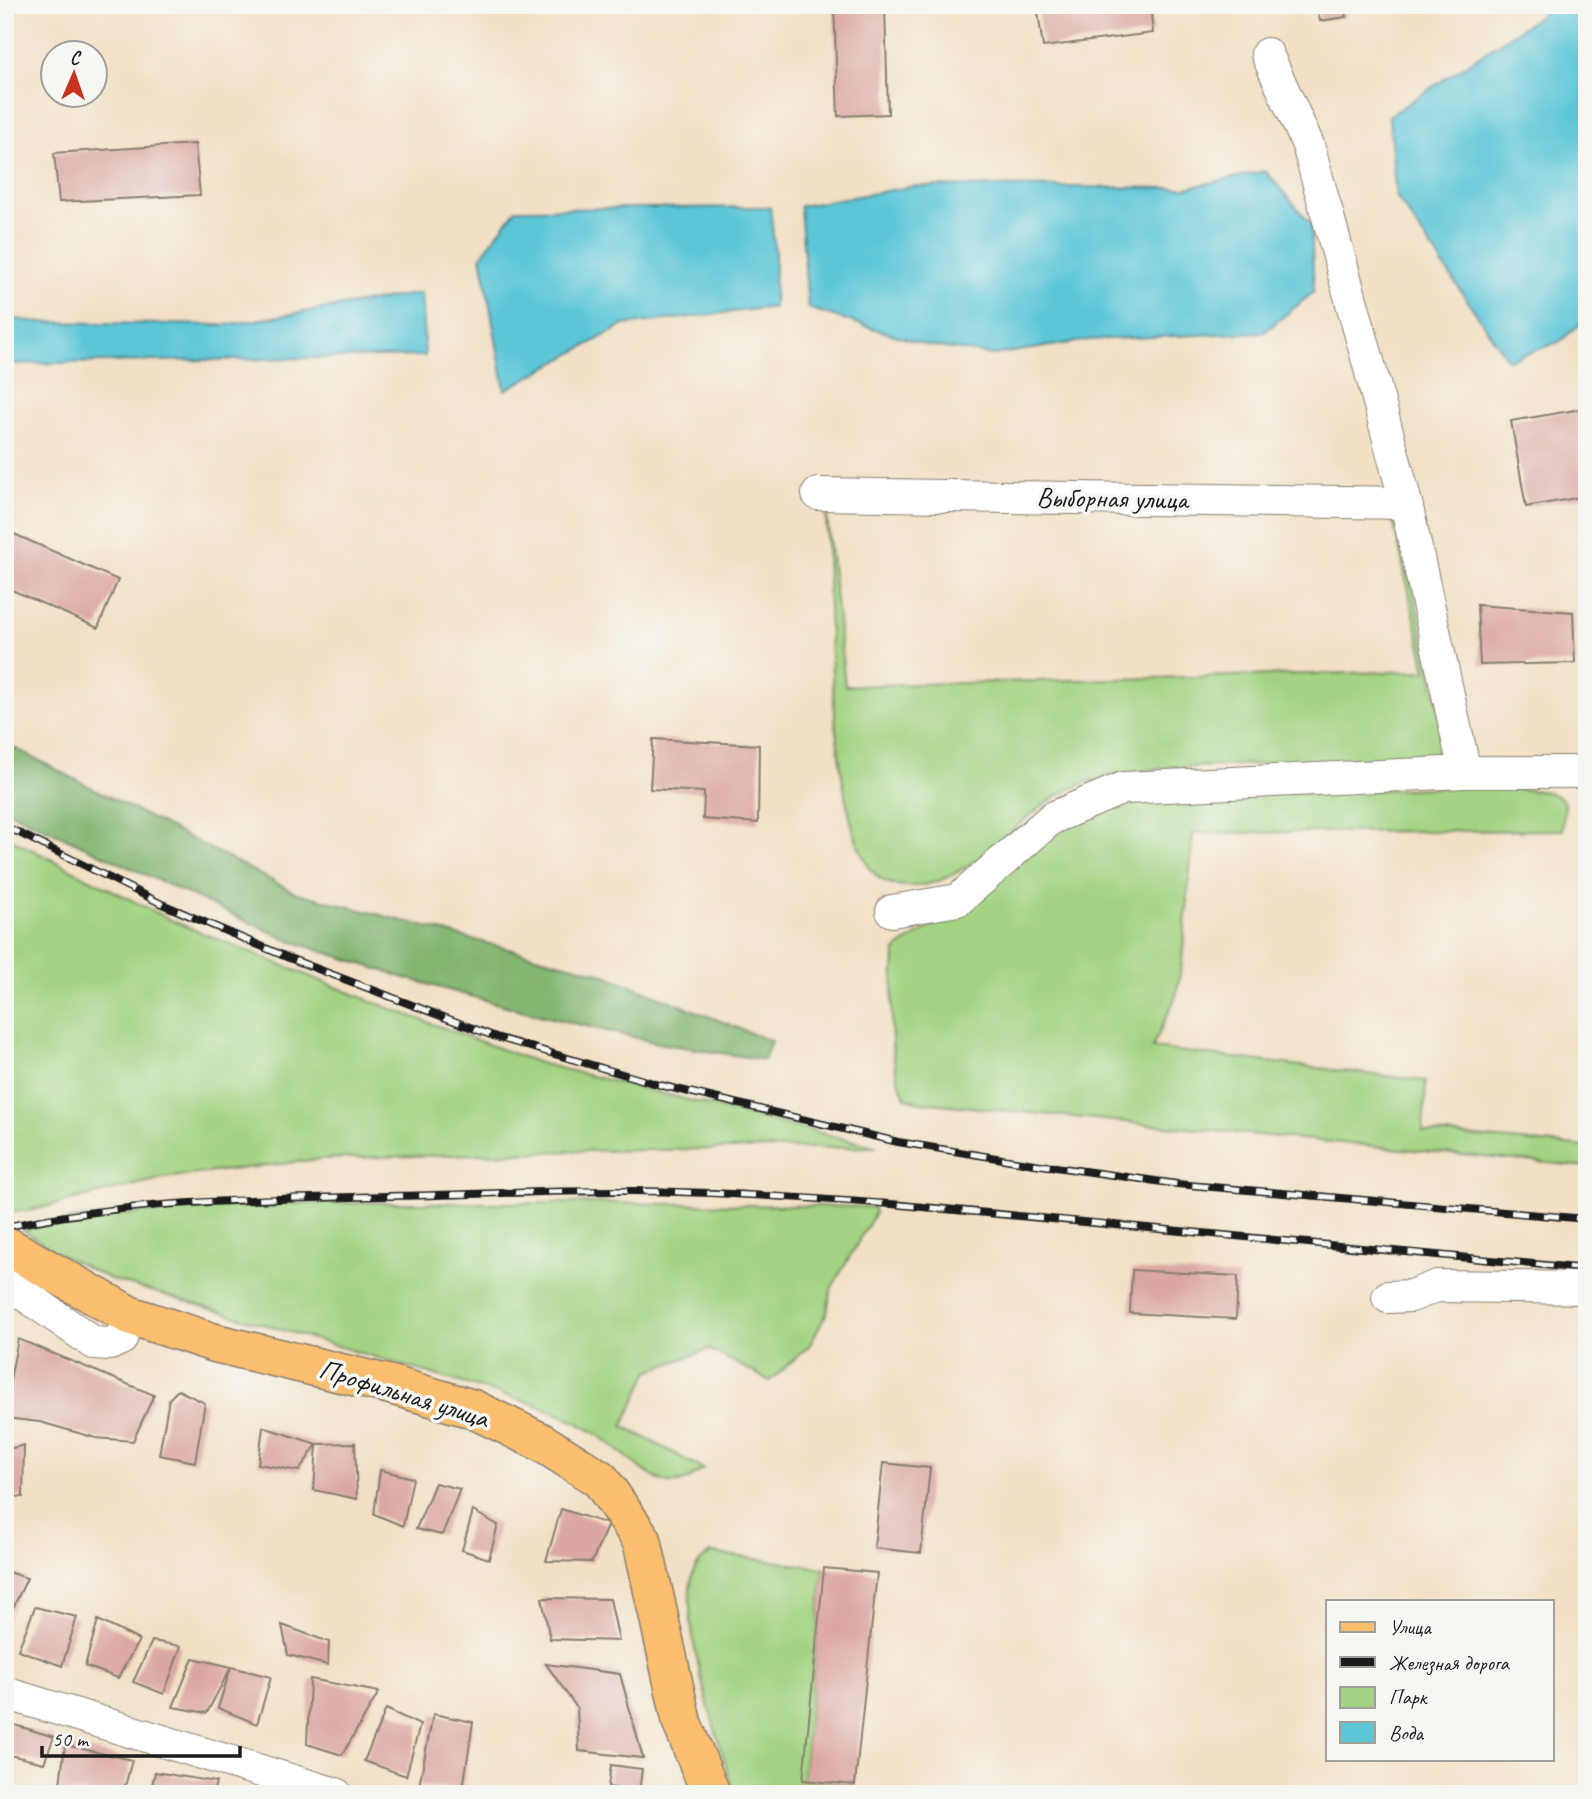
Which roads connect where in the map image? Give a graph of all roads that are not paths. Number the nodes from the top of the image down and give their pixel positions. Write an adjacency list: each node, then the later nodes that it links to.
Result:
1 (1267, 54): 3 (street)
2 (818, 494): 3 (street, Выборная улица)
3 (1406, 503): 4 (street)
4 (1465, 772): 5 (street); 6 (street)
5 (1587, 772)
6 (892, 911)
7 (5, 1245): 11 (main road, Профильная улица)
8 (5, 1282): 11 (street)
9 (1587, 1288): 10 (street)
10 (1388, 1297)
11 (129, 1315): 14 (main road, Профильная улица)
12 (5, 1693): 13 (street)
13 (336, 1794)
14 (711, 1794)

